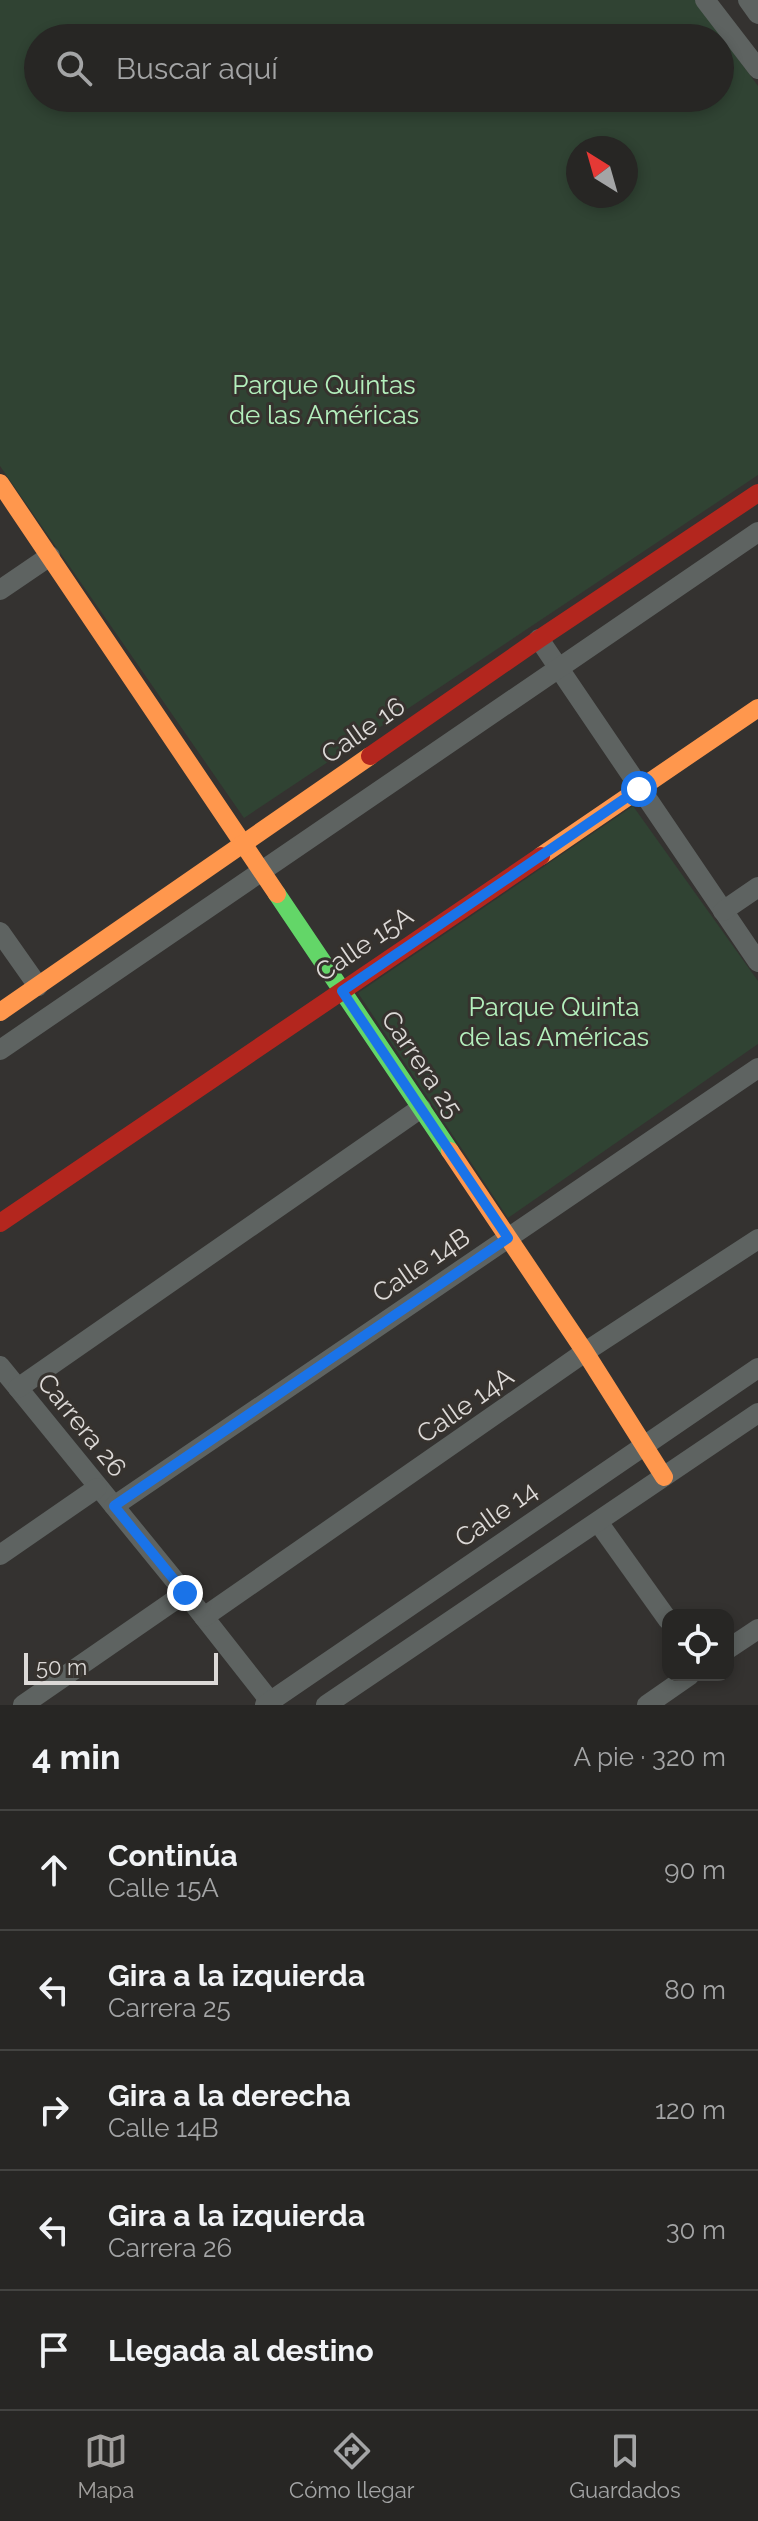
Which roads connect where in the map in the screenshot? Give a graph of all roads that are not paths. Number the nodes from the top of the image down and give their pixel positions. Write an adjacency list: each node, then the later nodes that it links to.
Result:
1 (705, 0): 4 (street)
2 (748, 0): 3 (street)
3 (758, 14)
4 (723, 24)
5 (734, 38): 6 (street)
6 (758, 69)
7 (0, 483): 10 (street, Carrera 25)
8 (758, 493): 12 (street, Calle 16)
9 (758, 532): 13 (street)
10 (50, 556): 11 (street); 16 (street, Carrera 25)
11 (0, 590)
12 (539, 639): 13 (street); 16 (street, Calle 16)
13 (559, 668): 15 (street); 17 (street)
14 (758, 708): 15 (street, Calle 15A)
15 (639, 789): 19 (street); 23 (street, Calle 15A)
16 (244, 844): 17 (street, Carrera 25); 22 (street, Calle 16)
17 (262, 871): 23 (street, Carrera 25); 25 (street)
18 (758, 887): 19 (street)
19 (723, 911): 21 (street)
20 (0, 932): 22 (street)
21 (758, 962)
22 (38, 986): 24 (street, Calle 16)
23 (342, 991): 27 (street, Carrera 25); 28 (street, Calle 15A)
24 (0, 1012)
25 (0, 1050)
26 (758, 1068): 29 (street, Calle 14B)
27 (421, 1108): 29 (street, Carrera 25); 34 (street)
28 (0, 1223)
29 (508, 1238): 31 (street, Carrera 25); 39 (street, Calle 14B)
30 (758, 1239): 31 (street, Calle 14A)
31 (585, 1352): 36 (street, Carrera 25); 44 (street, Calle 14A)
32 (0, 1366): 34 (street, Carrera 26)
33 (758, 1368): 36 (street, Calle 14)
34 (18, 1388): 38 (street, Carrera 26)
35 (758, 1413): 37 (street)
36 (645, 1444): 37 (street, Carrera 25); 48 (street, Calle 14)
37 (664, 1477): 40 (street)
38 (97, 1488): 39 (street, Carrera 26); 41 (street)
39 (114, 1506): 42 (street, Carrera 26)
40 (598, 1522): 43 (street); 50 (street)
41 (0, 1555)
42 (185, 1593): 44 (street, Carrera 26); 49 (street)
43 (662, 1612)
44 (204, 1617): 48 (street, Carrera 26)
45 (758, 1629): 46 (street)
46 (734, 1645)
47 (681, 1681): 51 (street)
48 (269, 1704)
49 (23, 1705)
50 (326, 1705)
51 (647, 1705)

